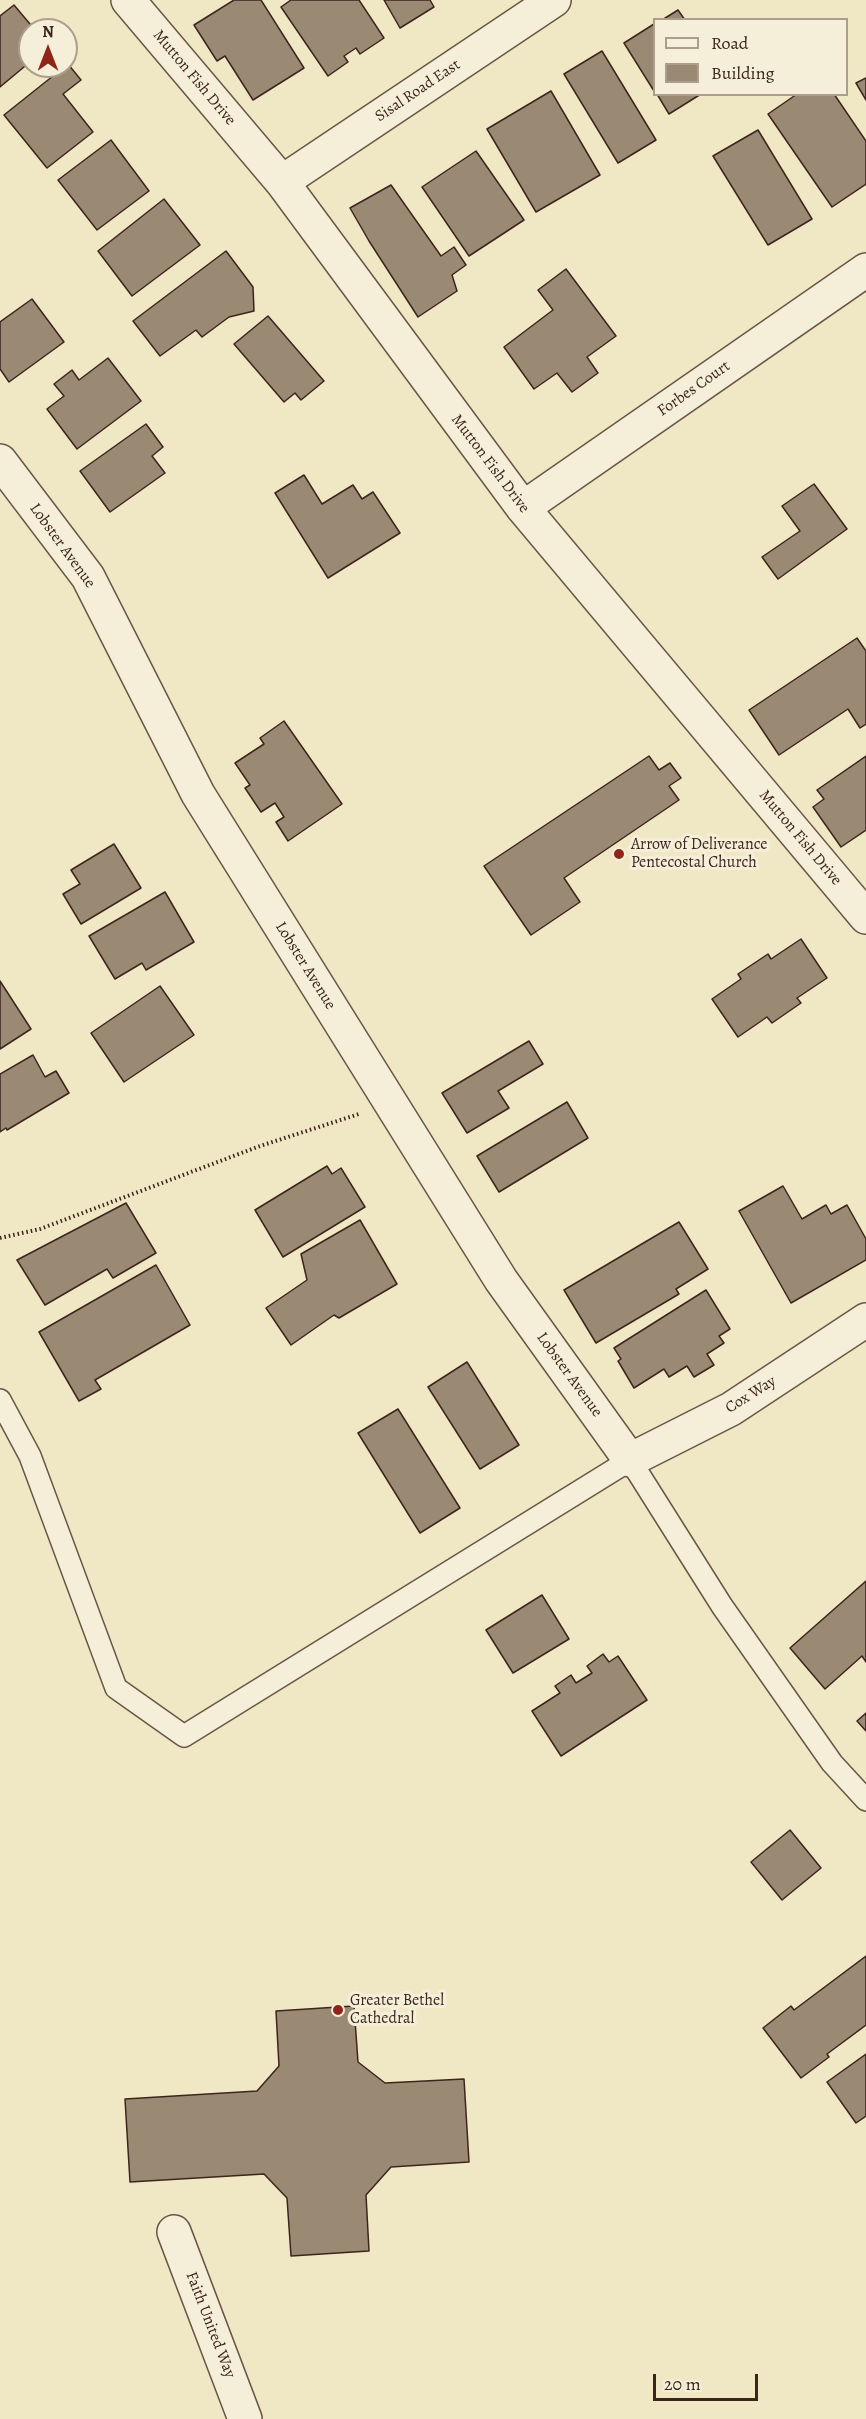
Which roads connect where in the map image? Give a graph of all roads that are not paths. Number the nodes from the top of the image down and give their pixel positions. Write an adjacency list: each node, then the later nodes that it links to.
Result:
1 (128, 0): 3 (street, Mutton Fish Drive)
2 (554, 0): 3 (street, Sisal Road East)
3 (282, 182): 6 (street, Mutton Fish Drive)
4 (866, 270): 6 (street, Forbes Court)
5 (0, 461): 10 (street, Lobster Avenue)
6 (523, 508): 7 (street, Mutton Fish Drive)
7 (866, 917)
8 (866, 1320): 10 (street, Cox Way)
9 (0, 1400): 10 (lane)
10 (630, 1461): 11 (lane)
11 (866, 1800)
12 (174, 2232): 13 (street, Faith United Way)
13 (245, 2419)

